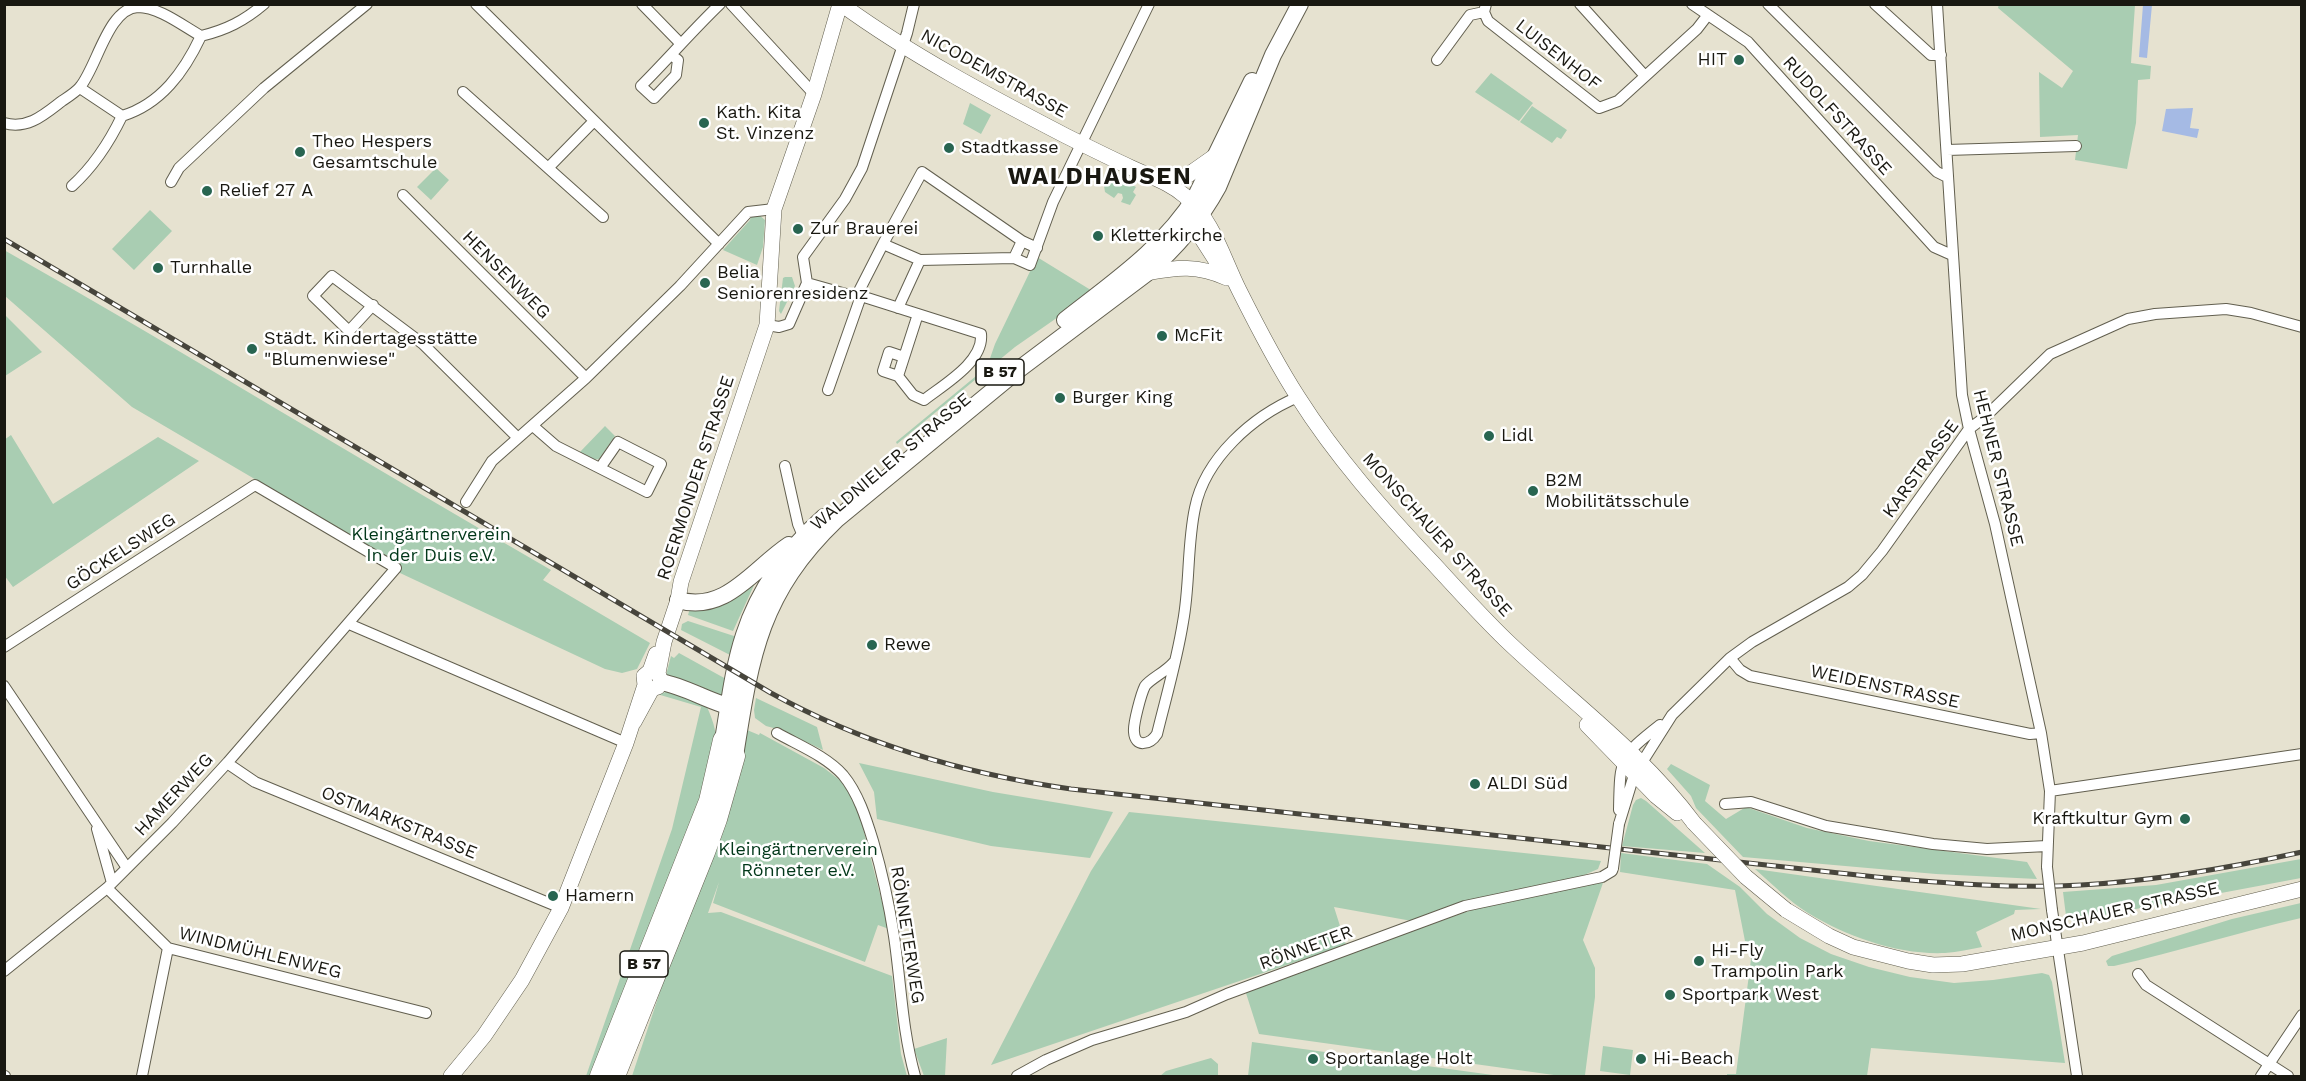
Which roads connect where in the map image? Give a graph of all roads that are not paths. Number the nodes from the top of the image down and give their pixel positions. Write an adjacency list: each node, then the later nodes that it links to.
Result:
1 (264, 4): 19 (street)
2 (367, 4): 40 (street)
3 (642, 4): 20 (street)
4 (720, 4): 20 (street)
5 (731, 4): 28 (street)
6 (840, 4): 21 (main road, NICODEMSTRASSE); 28 (main road, ROERMONDER STRASSE)
7 (914, 4): 21 (street)
8 (1149, 4): 32 (street)
9 (1287, 4): 35 (main road, WALDNIELER STRASSE / B 57)
10 (1300, 4): 44 (main road, WALDNIELER STRASSE / B 57)
11 (1580, 4): 25 (street)
12 (1692, 4): 18 (street, RUDOLFSTRASSE)
13 (1768, 4): 38 (street)
14 (1875, 4): 23 (street)
15 (1937, 4): 23 (street, HEHNER STRASSE)
16 (484, 7): 30 (street)
17 (1485, 8): 24 (street, LUISENHOF); 25 (street, LUISENHOF)
18 (1707, 16): 25 (street, LUISENHOF); 50 (street, RUDOLFSTRASSE)
19 (201, 36): 26 (street); 29 (street)
20 (680, 43): 22 (street)
21 (902, 45): 32 (main road, NICODEMSTRASSE); 55 (street)
22 (671, 55)
23 (1941, 55): 34 (street, HEHNER STRASSE)
24 (1437, 60)
25 (1645, 76)
26 (80, 88): 29 (street); 31 (street)
27 (463, 93): 36 (street)
28 (814, 94): 43 (main road, ROERMONDER STRASSE)
29 (122, 116): 41 (street)
30 (594, 121): 36 (street); 47 (street)
31 (4, 123)
32 (1081, 143): 37 (main road, NICODEMSTRASSE); 49 (street)
33 (2076, 146): 34 (street)
34 (1947, 150): 38 (street, HEHNER STRASSE)
35 (1215, 156): 39 (main road); 44 (main road, WALDNIELER STRASSE / B 57)
36 (549, 167): 45 (street)
37 (1133, 169): 39 (main road, NICODEMSTRASSE); 44 (main road, NICODEMSTRASSE)
38 (1947, 177): 50 (street, HEHNER STRASSE)
39 (1163, 180): 44 (main road, NICODEMSTRASSE)
40 (171, 182)
41 (72, 186)
42 (403, 195): 65 (street, HENSENWEG)
43 (774, 209): 47 (street); 61 (main road, ROERMONDER STRASSE)
44 (1193, 213): 53 (main road, WALDNIELER STRASSE / B 57); 54 (main road, MONSCHAUER STRASSE); 56 (main road, MONSCHAUER STRASSE); 75 (main road, WALDNIELER STRASSE / B 57)
45 (603, 217)
46 (1022, 241): 48 (street); 49 (street); 51 (street)
47 (719, 244): 65 (street)
48 (883, 244): 52 (street); 57 (street)
49 (1037, 248): 51 (street)
50 (1952, 255): 69 (street, HEHNER STRASSE)
51 (1014, 258): 52 (street)
52 (920, 260): 59 (street)
53 (1147, 273): 54 (main road); 84 (main road, WALDNIELER STRASSE / B 57)
54 (1227, 278): 56 (main road, MONSCHAUER STRASSE)
55 (807, 283): 57 (street); 61 (street)
56 (1239, 290): 67 (main road, MONSCHAUER STRASSE)
57 (859, 295): 59 (street); 66 (street)
58 (373, 305): 58 (street); 70 (street)
59 (898, 308): 60 (street)
60 (918, 314): 63 (street); 64 (street)
61 (766, 326): 76 (main road, ROERMONDER STRASSE)
62 (2301, 327): 69 (street, KARSTRASSE)
63 (904, 357): 64 (street); 64 (street)
64 (898, 376)
65 (586, 378): 68 (street)
66 (828, 390)
67 (1298, 397): 80 (street); 92 (main road, MONSCHAUER STRASSE)
68 (533, 426): 70 (street); 72 (street)
69 (1969, 429): 79 (street, KARSTRASSE); 87 (street, HEHNER STRASSE)
70 (518, 438): 74 (street)
71 (785, 466): 75 (street, WALDNIELER STRASSE)
72 (600, 468): 72 (street)
73 (255, 485): 77 (street, HAMERWEG); 78 (street, GÖCKELSWEG)
74 (466, 502)
75 (802, 536): 76 (main road); 84 (main road, WALDNIELER STRASSE / B 57)
76 (678, 600): 81 (main road, ROERMONDER STRASSE)
77 (349, 624): 89 (street); 93 (street, HAMERWEG)
78 (4, 647)
79 (1730, 658): 85 (street, KARSTRASSE); 87 (street, WEIDENSTRASSE)
80 (1174, 662): 80 (street)
81 (653, 680): 83 (main road); 89 (main road, ROERMONDER STRASSE)
82 (4, 686): 98 (street, WINDMÜHLENWEG)
83 (706, 698): 84 (main road); 88 (main road)
84 (736, 709): 88 (main road, WALDNIELER STRASSE / B 57); 91 (main road, WALDNIELER STRASSE / B 57)
85 (1670, 718): 92 (street, KARSTRASSE); 94 (street, KARSTRASSE)
86 (777, 733): 117 (street, RÖNNETERWEG)
87 (2041, 733): 95 (street, HEHNER STRASSE)
88 (723, 740): 114 (highway, WALDNIELER STRASSE / B 57)
89 (626, 743): 103 (main road, ROERMONDER STRASSE)
90 (2301, 754): 95 (street)
91 (735, 756): 107 (highway, WALDNIELER STRASSE / B 57)
92 (1625, 757): 94 (main road, MONSCHAUER STRASSE); 97 (street)
93 (227, 763): 100 (street, HAMERWEG); 103 (street, OSTMARKSTRASSE)
94 (1637, 769): 97 (street, KARSTRASSE); 104 (main road, MONSCHAUER STRASSE, bridge)
95 (2050, 791): 99 (street, HEHNER STRASSE)
96 (1725, 804): 99 (street)
97 (1618, 824): 118 (street, RÖNNETER, bridge)
98 (96, 825): 100 (street, WINDMÜHLENWEG); 101 (street, WINDMÜHLENWEG)
99 (2048, 846): 104 (street, HEHNER STRASSE, bridge)
100 (127, 868): 101 (street, HAMERWEG)
101 (110, 885): 105 (street, WINDMÜHLENWEG); 106 (street, HAMERWEG)
102 (2301, 889): 104 (main road, MONSCHAUER STRASSE)
103 (561, 908): 113 (main road, ROERMONDER STRASSE)
104 (2059, 946): 119 (street, HEHNER STRASSE)
105 (168, 948): 109 (street, WINDMÜHLENWEG); 112 (street)
106 (6, 966)
107 (660, 967): 115 (highway, WALDNIELER STRASSE / B 57); 116 (highway)
108 (2138, 974): 111 (street)
109 (426, 1012)
110 (2301, 1015): 111 (street)
111 (2269, 1064): 120 (street); 121 (street)
112 (142, 1077)
113 (451, 1077)
114 (600, 1077)
115 (615, 1077)
116 (629, 1077)
117 (915, 1077)
118 (1017, 1077)
119 (2077, 1077)
120 (2261, 1077)
121 (2288, 1077)

